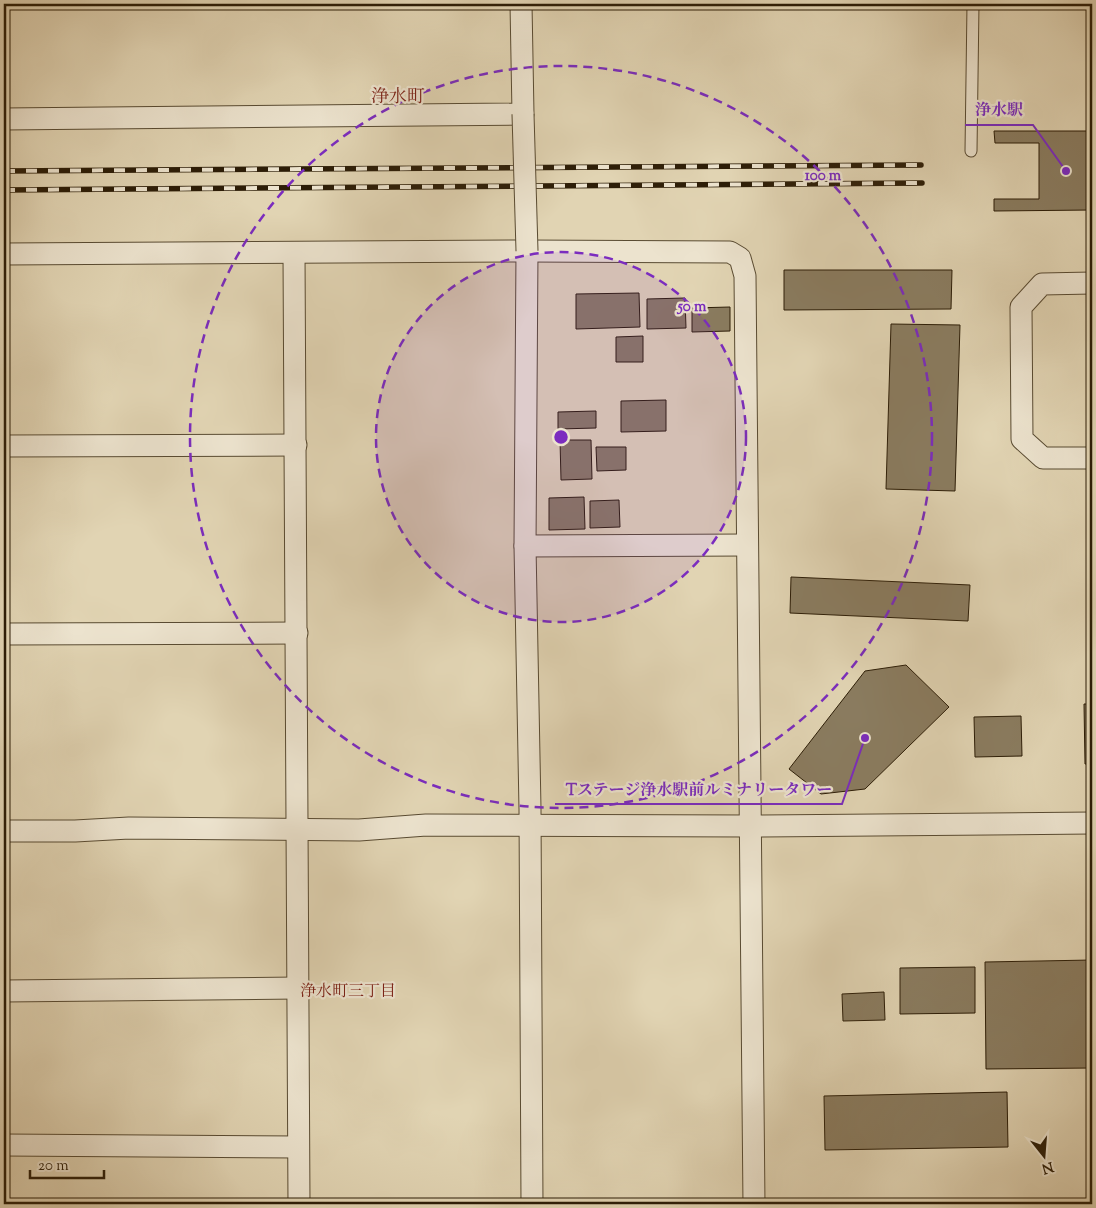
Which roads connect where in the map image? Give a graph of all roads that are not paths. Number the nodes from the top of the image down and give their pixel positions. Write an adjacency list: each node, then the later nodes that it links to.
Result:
1 (521, 4): 3 (street)
2 (973, 4): 5 (lane)
3 (523, 114): 4 (street); 6 (street, bridge)
4 (4, 120)
5 (971, 151)
6 (527, 251): 8 (street); 13 (street); 14 (street)
7 (4, 254): 8 (street)
8 (294, 254): 10 (street)
9 (1092, 283): 12 (street)
10 (296, 445): 11 (street); 15 (street)
11 (4, 446)
12 (1092, 458)
13 (747, 545): 14 (street); 19 (street)
14 (525, 546): 18 (street)
15 (297, 632): 16 (street); 20 (street)
16 (4, 634)
17 (1092, 823): 19 (street)
18 (530, 825): 19 (street); 20 (street); 27 (street)
19 (750, 826): 28 (street)
20 (297, 830): 21 (street); 22 (street)
21 (4, 831)
22 (298, 988): 23 (street); 25 (street)
23 (4, 991)
24 (4, 1145): 25 (street)
25 (298, 1147): 26 (street)
26 (299, 1204)
27 (532, 1204)
28 (754, 1204)

